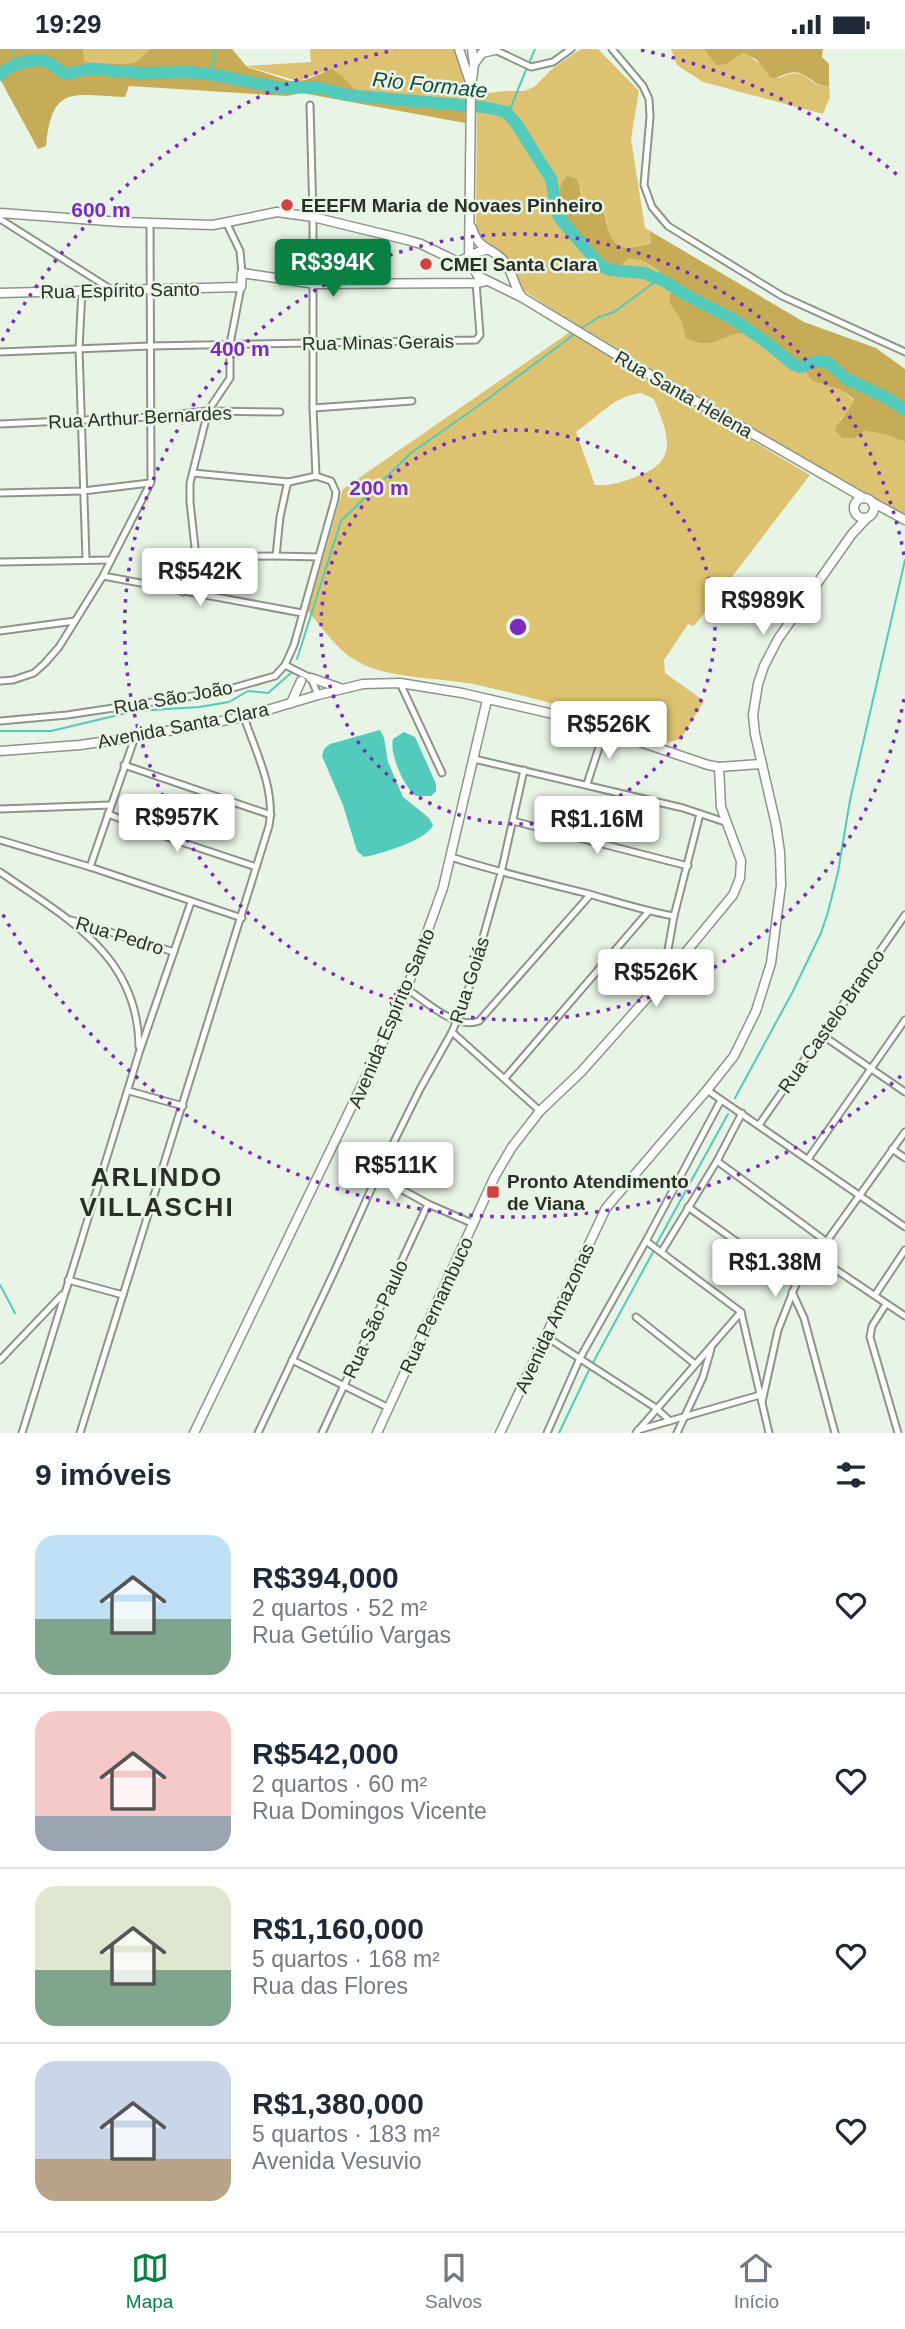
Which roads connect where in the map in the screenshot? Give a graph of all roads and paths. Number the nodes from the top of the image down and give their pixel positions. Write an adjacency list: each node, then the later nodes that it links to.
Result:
1 (458, 49): 9 (street)
2 (472, 49): 8 (street)
3 (506, 49): 7 (street)
4 (571, 49): 7 (street)
5 (612, 49): 37 (street)
6 (494, 50): 7 (street); 8 (street)
7 (511, 57)
8 (474, 64): 9 (street)
9 (471, 88): 15 (street)
10 (310, 105): 12 (street)
11 (0, 213): 16 (street)
12 (313, 217): 14 (street); 18 (street); 24 (street)
13 (0, 219): 28 (street)
14 (229, 222): 16 (street); 21 (street)
15 (470, 222): 17 (street); 18 (street)
16 (150, 223): 29 (street)
17 (486, 250): 18 (street); 19 (street)
18 (469, 256): 20 (street)
19 (508, 267): 25 (street); 31 (street)
20 (474, 272): 22 (street, Rua Santa Helena); 23 (street, Rua Minas Gerais)
21 (242, 273): 24 (street); 26 (street)
22 (487, 281): 23 (street); 25 (street, Rua Santa Helena)
23 (476, 283): 24 (street); 32 (street, Rua Minas Gerais)
24 (315, 285): 32 (street)
25 (496, 285): 31 (street, Rua Santa Helena)
26 (241, 287): 29 (street, Rua Espírito Santo); 33 (street)
27 (82, 289): 28 (street, Rua Espírito Santo); 30 (street, Rua Espírito Santo); 35 (street)
28 (112, 290): 29 (street, Rua Espírito Santo)
29 (149, 291): 34 (street)
30 (0, 293)
31 (523, 298): 49 (street, Rua Santa Helena)
32 (314, 343): 33 (street, Rua Minas Gerais); 39 (street)
33 (230, 345): 34 (street, Rua Minas Gerais); 40 (street)
34 (149, 346): 35 (street, Rua Minas Gerais); 42 (street)
35 (79, 349): 36 (street, Rua Minas Gerais); 43 (street)
36 (0, 352)
37 (905, 352)
38 (412, 401): 39 (street)
39 (313, 408): 46 (street)
40 (208, 411): 41 (street, Rua Arthur Bernardes); 42 (street, Rua Arthur Bernardes); 45 (street)
41 (280, 412)
42 (150, 418): 43 (street, Rua Arthur Bernardes); 47 (street)
43 (82, 422): 44 (street, Rua Arthur Bernardes); 50 (street)
44 (0, 424)
45 (193, 473): 48 (street); 58 (street)
46 (316, 476): 48 (street); 59 (street)
47 (151, 482): 50 (street); 61 (street)
48 (289, 482): 57 (street)
49 (845, 489): 52 (street, Rua Santa Helena); 53 (street, Rua Santa Helena)
50 (83, 491): 51 (street); 60 (street)
51 (0, 493)
52 (868, 500): 53 (street); 54 (street); 55 (street)
53 (855, 509): 54 (street); 56 (street, Avenida Amazonas)
54 (869, 517): 55 (street); 56 (street, Avenida Amazonas)
55 (901, 518)
56 (852, 534): 84 (street, Avenida Amazonas)
57 (276, 556): 58 (street); 59 (street)
58 (196, 557): 64 (street)
59 (318, 557): 65 (street)
60 (86, 559): 61 (street); 62 (street)
61 (111, 560): 63 (street)
62 (0, 562)
63 (103, 576): 64 (street); 66 (street)
64 (183, 592): 65 (street)
65 (302, 613): 68 (street)
66 (75, 621): 67 (street); 71 (street)
67 (0, 631)
68 (285, 665): 69 (street); 79 (street, Rua São João)
69 (300, 677): 70 (street); 75 (street); 77 (street)
70 (311, 677): 73 (street); 74 (street)
71 (0, 681)
72 (400, 683): 73 (street, Avenida Santa Clara); 76 (street, Avenida Santa Clara); 88 (street)
73 (343, 689): 74 (street, Avenida Santa Clara)
74 (318, 695): 75 (street, Avenida Santa Clara)
75 (306, 698): 77 (street, Avenida Santa Clara)
76 (487, 699): 80 (street, Avenida Santa Clara); 83 (street, Avenida Espírito Santo)
77 (291, 703): 78 (street, Avenida Santa Clara)
78 (244, 717): 81 (street, Avenida Santa Clara); 94 (street)
79 (0, 721)
80 (605, 729): 86 (street, Avenida Santa Clara); 89 (street)
81 (135, 737): 82 (street, Avenida Santa Clara); 85 (street)
82 (0, 751)
83 (474, 759): 87 (street); 98 (street, Avenida Espírito Santo)
84 (760, 764): 86 (street, Avenida Santa Clara); 121 (street, Avenida Amazonas)
85 (124, 765): 90 (street); 94 (street)
86 (719, 767): 96 (street, Rua Pernambuco)
87 (524, 770): 89 (street); 95 (street, Rua Goiás)
88 (442, 773)
89 (587, 784): 93 (street)
90 (110, 805): 91 (street); 92 (street)
91 (0, 809)
92 (108, 814): 100 (street); 101 (street)
93 (700, 814): 96 (street); 99 (street)
94 (271, 815): 101 (street)
95 (513, 821): 99 (street); 103 (street, Rua Goiás)
96 (725, 822): 112 (street, Rua Pernambuco)
97 (0, 840): 100 (street)
98 (451, 857): 103 (street); 113 (street, Avenida Espírito Santo)
99 (688, 866): 107 (street)
100 (90, 867): 105 (street)
101 (257, 867): 110 (street)
102 (0, 872): 109 (street)
103 (501, 873): 104 (street); 115 (street, Rua Goiás)
104 (590, 895): 106 (street); 115 (street)
105 (191, 902): 110 (street); 111 (street)
106 (648, 912): 107 (street); 120 (street)
107 (674, 916): 112 (street)
108 (904, 916): 117 (street, Rua Castelo Branco)
109 (65, 918): 111 (street, Rua Pedro); 118 (street)
110 (242, 918): 125 (street)
111 (174, 952): 118 (street)
112 (662, 981): 126 (street, Rua Pernambuco)
113 (407, 989): 115 (street); 170 (street, Avenida Espírito Santo)
114 (905, 1020): 119 (street)
115 (456, 1021): 116 (street, Rua Goiás)
116 (452, 1032): 120 (street); 134 (street, Rua Goiás)
117 (822, 1035): 119 (street); 128 (street, Rua Castelo Branco)
118 (139, 1053): 122 (street)
119 (870, 1067): 123 (street); 132 (street)
120 (505, 1078): 126 (street)
121 (707, 1090): 124 (street); 155 (street, Avenida Amazonas)
122 (129, 1091): 125 (street); 145 (street)
123 (905, 1092)
124 (721, 1100): 127 (street); 140 (street)
125 (183, 1106): 149 (street)
126 (540, 1111): 138 (street, Rua Pernambuco)
127 (742, 1113): 128 (street); 133 (street)
128 (759, 1125): 132 (street)
129 (905, 1132): 130 (street)
130 (892, 1149): 131 (street); 135 (street)
131 (905, 1158)
132 (808, 1159): 135 (street)
133 (717, 1161): 137 (street); 141 (street)
134 (377, 1176): 136 (street); 159 (street, Rua Goiás)
135 (859, 1195): 139 (street); 141 (street)
136 (428, 1204): 138 (street); 161 (street, Rua São Paulo)
137 (688, 1207): 143 (street); 146 (street)
138 (474, 1224): 163 (street, Rua Pernambuco)
139 (905, 1227)
140 (646, 1241): 143 (street); 157 (street)
141 (827, 1242): 144 (street)
142 (905, 1249): 150 (street)
143 (662, 1251): 152 (street)
144 (817, 1257): 146 (street); 150 (street)
145 (68, 1280): 148 (street); 149 (street)
146 (796, 1284): 147 (street)
147 (792, 1291): 162 (street); 178 (street)
148 (64, 1293): 158 (street); 168 (street)
149 (123, 1295): 169 (street)
150 (875, 1295): 151 (street)
151 (886, 1304): 153 (street); 179 (street)
152 (741, 1312): 156 (street); 162 (street)
153 (905, 1316)
154 (636, 1317): 160 (street)
155 (545, 1336): 157 (street); 174 (street, Avenida Amazonas)
156 (712, 1346): 160 (street); 165 (street)
157 (582, 1359): 164 (street); 175 (street)
158 (0, 1360)
159 (292, 1360): 161 (street); 171 (street, Rua Goiás)
160 (695, 1364): 164 (street)
161 (343, 1386): 163 (street); 172 (street, Rua São Paulo)
162 (761, 1399): 165 (street); 177 (street)
163 (389, 1408): 173 (street, Rua Pernambuco)
164 (656, 1408): 166 (street); 167 (street)
165 (685, 1416): 166 (street); 176 (street)
166 (670, 1421): 167 (street)
167 (637, 1432)
168 (22, 1433)
169 (80, 1433)
170 (194, 1433)
171 (258, 1433)
172 (322, 1433)
173 (377, 1433)
174 (500, 1433)
175 (547, 1433)
176 (677, 1433)
177 (769, 1433)
178 (835, 1433)
179 (898, 1433)

